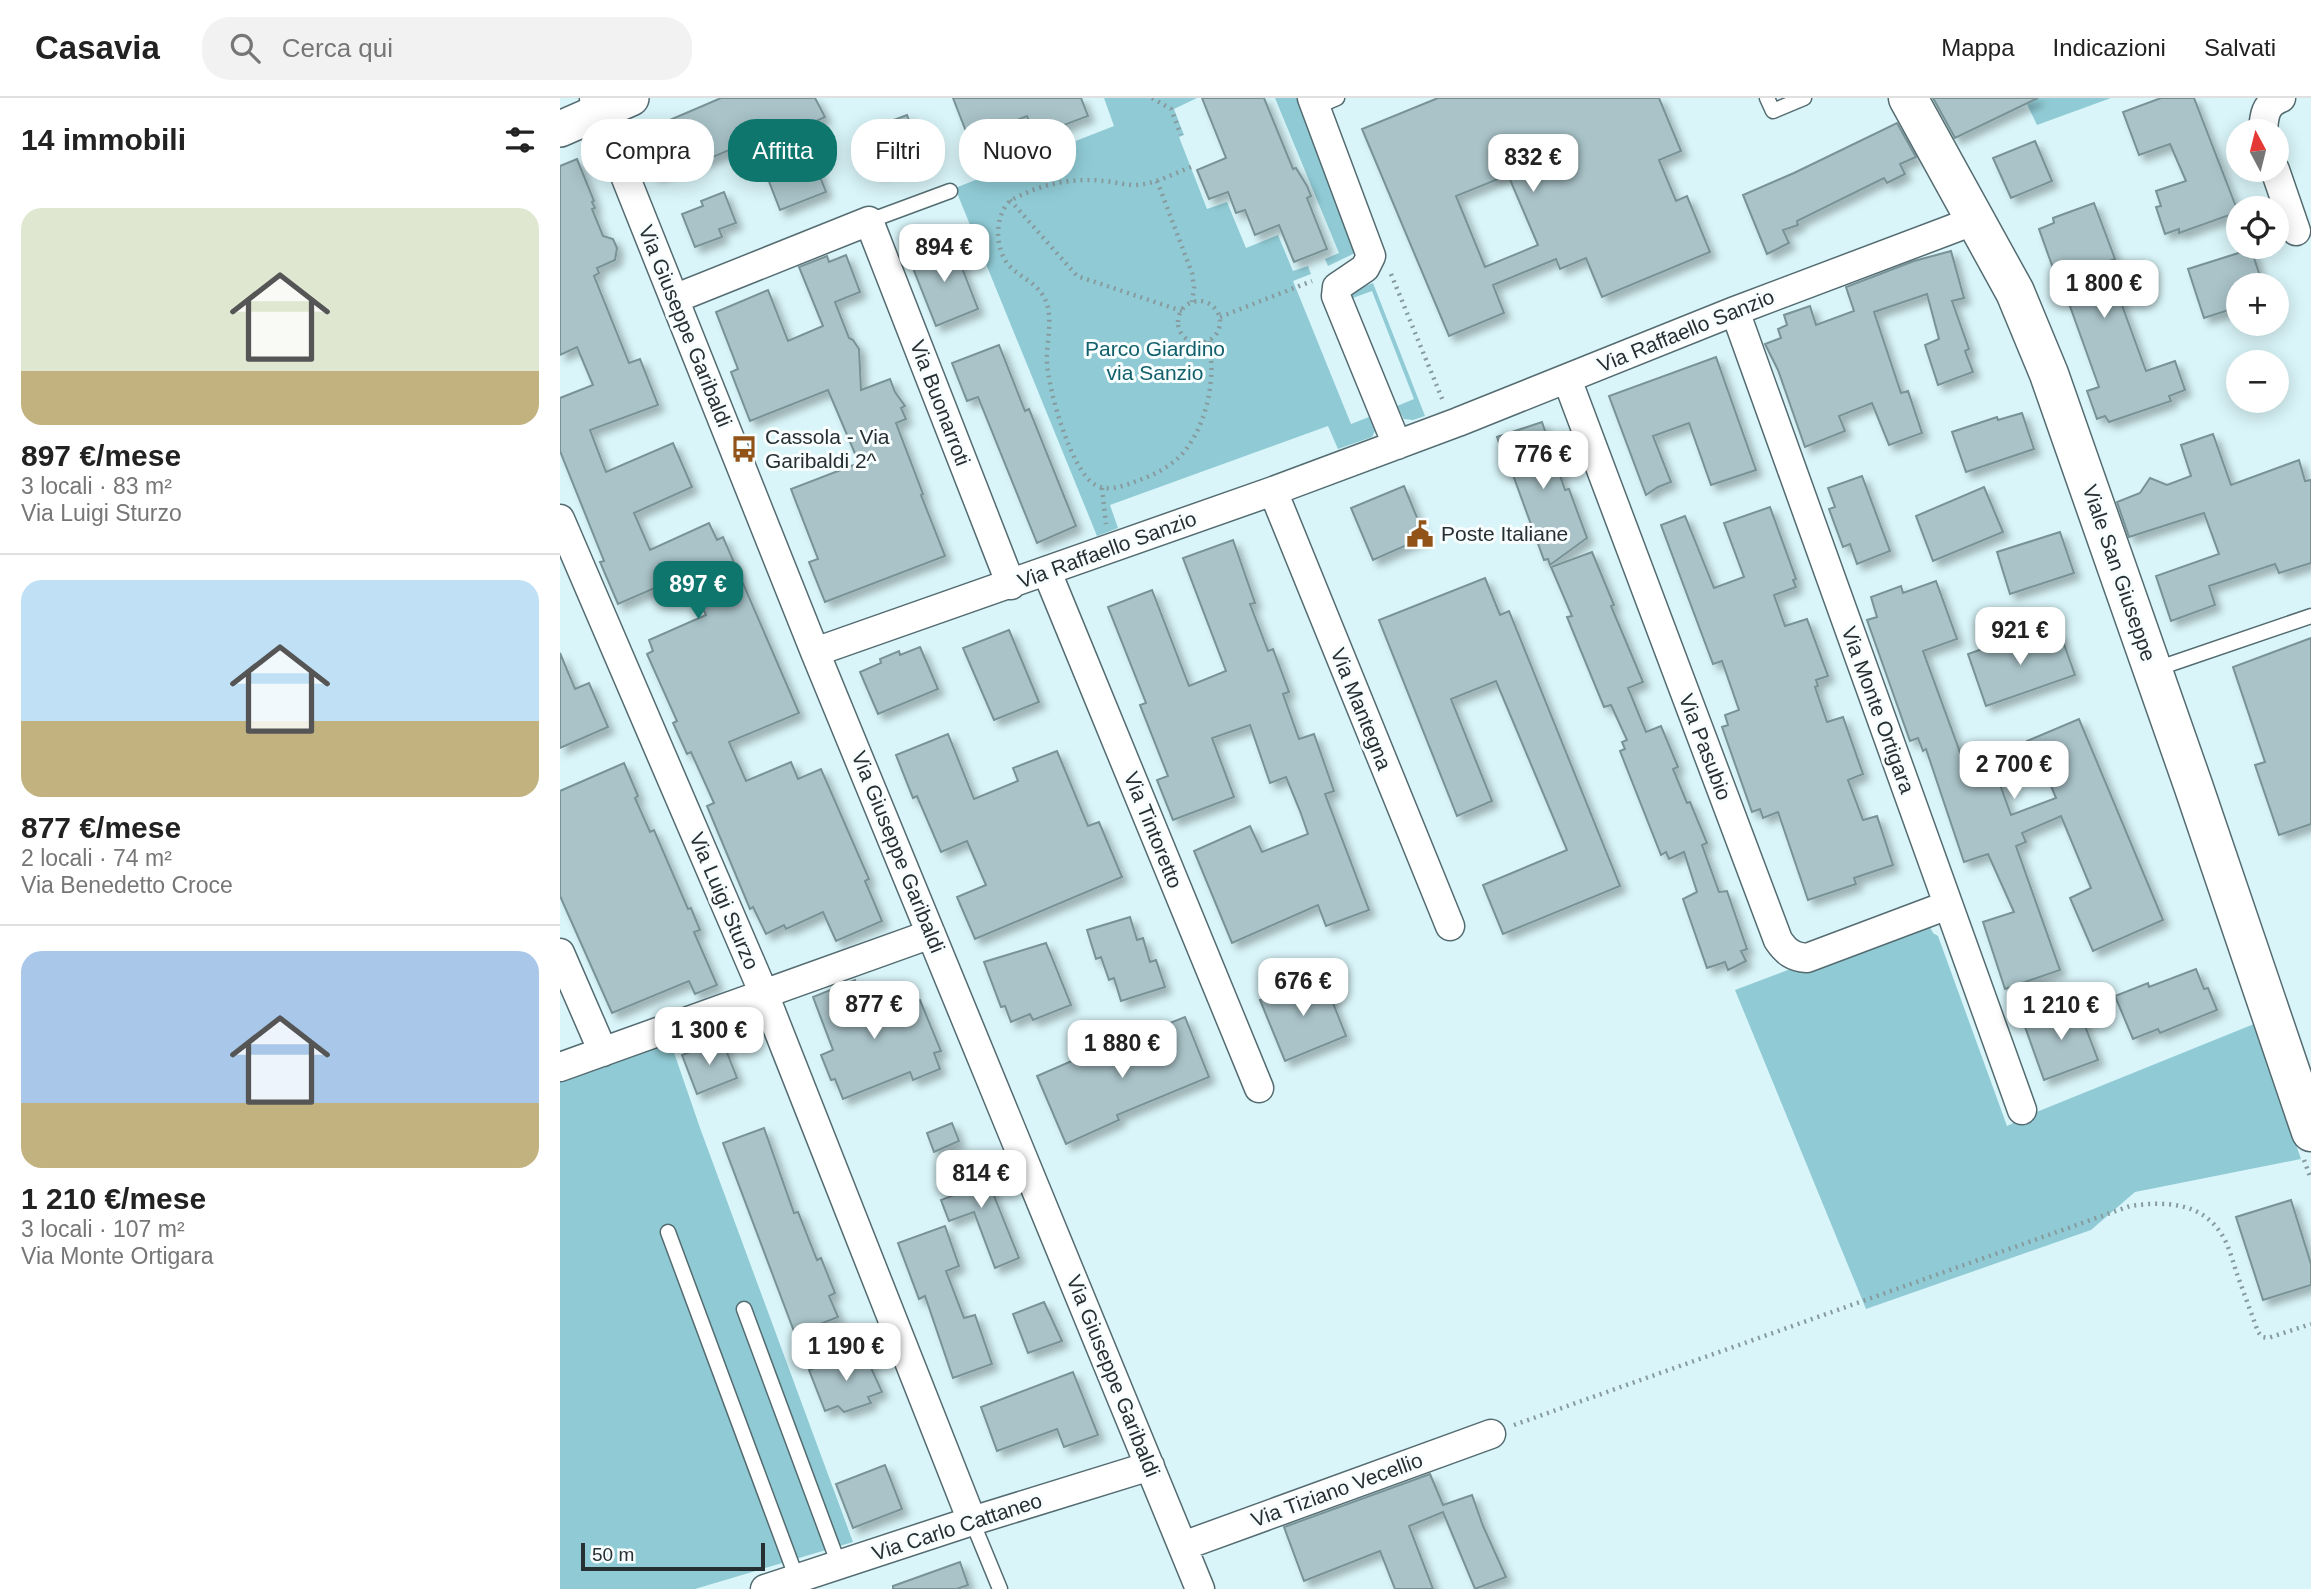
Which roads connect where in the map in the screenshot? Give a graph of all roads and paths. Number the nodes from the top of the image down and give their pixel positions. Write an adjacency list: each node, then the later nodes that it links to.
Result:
1 (631, 98): 8 (street)
2 (1152, 98): 11 (path)
3 (1767, 98): 4 (lane)
4 (1804, 98)
5 (1908, 98): 17 (main road, Viale San Giuseppe)
6 (2281, 98): 9 (street)
7 (1322, 101): 20 (street)
8 (597, 105): 10 (street); 21 (street, Via Giuseppe Garibaldi)
9 (2264, 119)
10 (560, 129)
11 (1181, 135)
12 (1191, 167): 13 (path)
13 (1157, 181): 16 (path); 22 (path)
14 (2278, 182): 19 (street)
15 (950, 191): 18 (lane)
16 (1010, 200): 23 (path); 29 (path)
17 (1976, 220): 24 (street, Via Raffaello Sanzio); 37 (main road, Viale San Giuseppe)
18 (869, 221): 21 (street); 34 (street, Via Buonarroti)
19 (2296, 232)
20 (1340, 295): 25 (path); 28 (street)
21 (674, 299): 36 (street, Via Giuseppe Garibaldi)
22 (1192, 302): 23 (path); 25 (path)
23 (1182, 310): 26 (path)
24 (1735, 311): 27 (street, Via Raffaello Sanzio); 38 (street, Via Monte Ortigara)
25 (1220, 317): 26 (path)
26 (1209, 341): 29 (path)
27 (1567, 379): 28 (street, Via Raffaello Sanzio); 38 (street, Via Pasubio)
28 (1397, 445): 30 (street, Via Raffaello Sanzio)
29 (1102, 488): 32 (path)
30 (1273, 491): 33 (street, Via Raffaello Sanzio); 39 (street, Via Mantegna)
31 (560, 519): 42 (street, Via Luigi Sturzo)
32 (1107, 532)
33 (1046, 572): 34 (street, Via Raffaello Sanzio); 46 (street, Via Tintoretto)
34 (1011, 585): 36 (street, Via Raffaello Sanzio)
35 (2311, 616): 37 (lane)
36 (816, 652): 40 (street, Via Giuseppe Garibaldi)
37 (2152, 670): 44 (main road, Viale San Giuseppe)
38 (1948, 905): 47 (street, Via Monte Ortigara)
39 (1450, 926)
40 (931, 934): 42 (street); 53 (street, Via Giuseppe Garibaldi)
41 (560, 953): 43 (street)
42 (764, 994): 43 (street); 54 (street, Via Luigi Sturzo)
43 (603, 1052): 45 (street)
44 (2300, 1062): 48 (main road, Viale San Giuseppe)
45 (560, 1067)
46 (1259, 1088)
47 (2022, 1110)
48 (2311, 1132)
49 (668, 1233): 57 (lane)
50 (744, 1309): 56 (lane)
51 (2311, 1324): 52 (path)
52 (1491, 1434): 55 (street, Via Tiziano Vecellio)
53 (1150, 1466): 54 (street, Via Carlo Cattaneo); 55 (street, Via Giuseppe Garibaldi)
54 (972, 1521): 56 (street, Via Carlo Cattaneo); 59 (lane)
55 (1183, 1546): 60 (street, Via Giuseppe Garibaldi)
56 (839, 1565): 57 (street, Via Carlo Cattaneo)
57 (797, 1579): 58 (street, Via Carlo Cattaneo)
58 (765, 1589)
59 (1000, 1589)
60 (1200, 1589)

